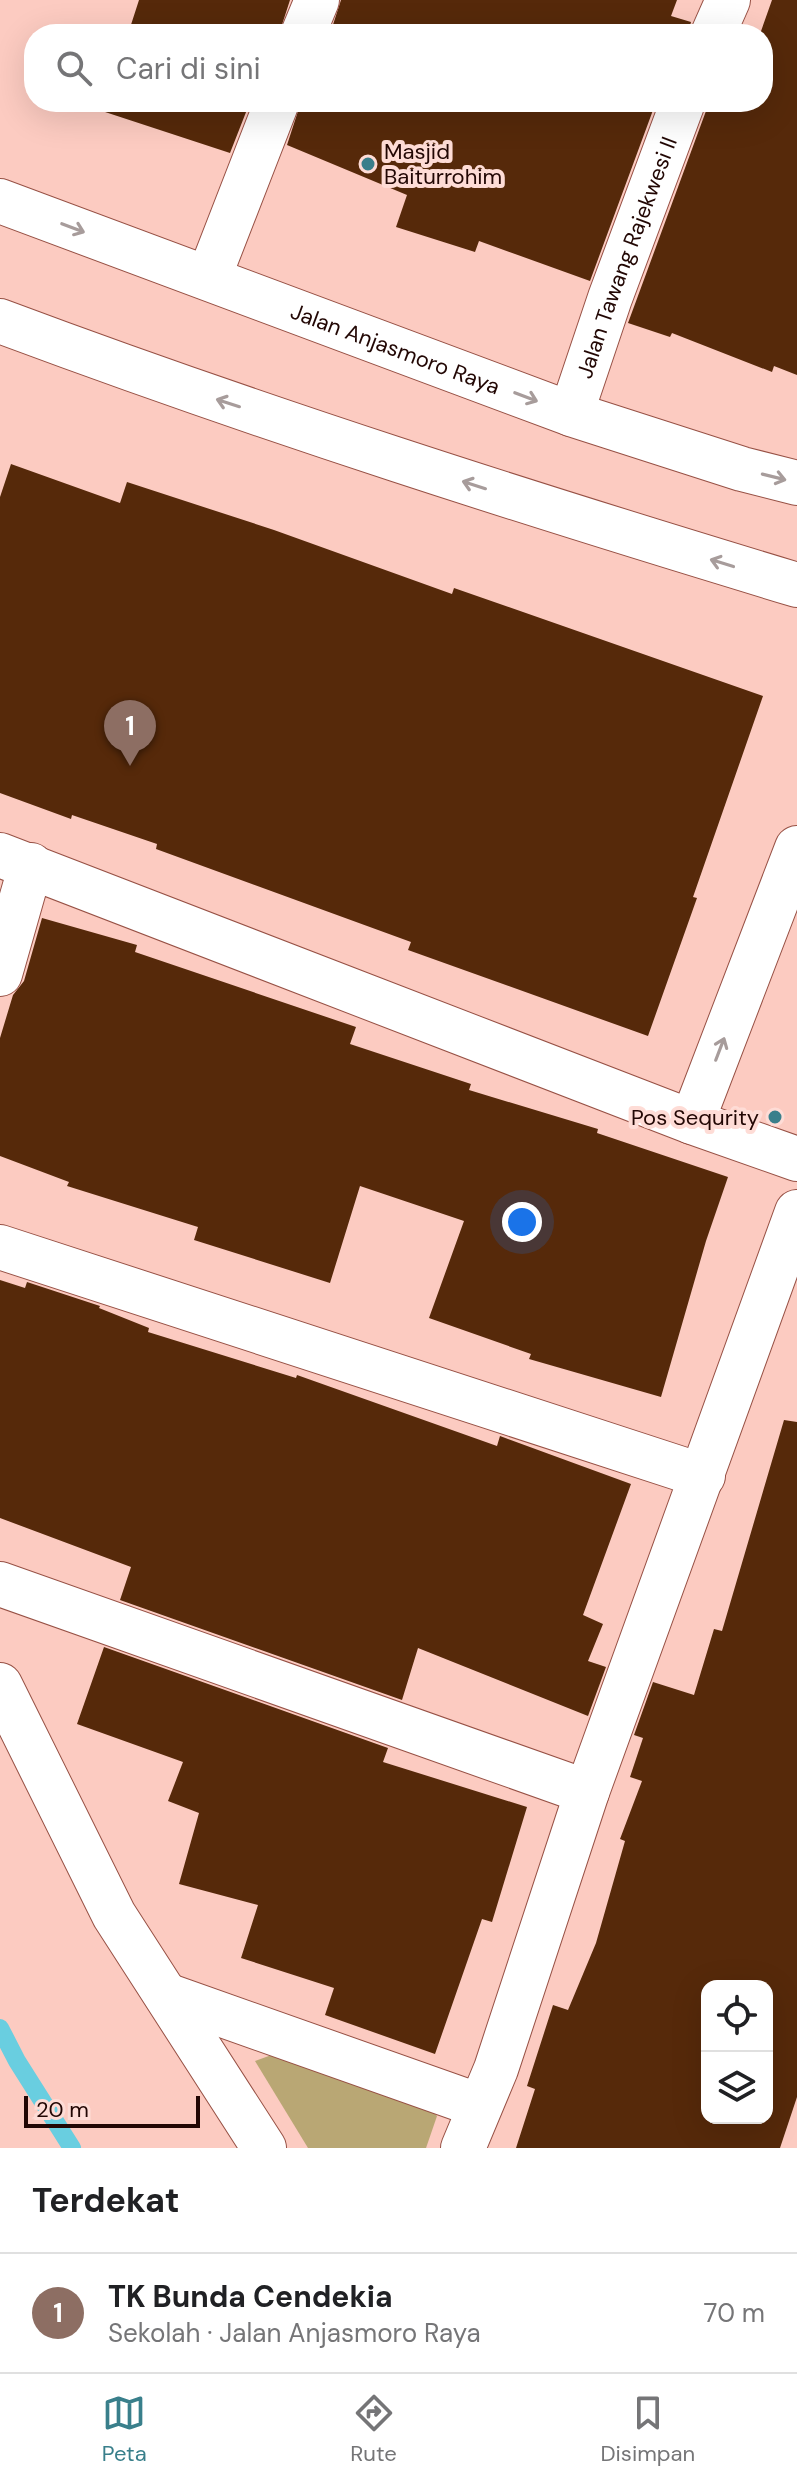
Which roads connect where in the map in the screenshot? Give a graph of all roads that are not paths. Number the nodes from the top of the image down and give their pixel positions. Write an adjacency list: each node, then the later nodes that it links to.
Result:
1 (317, 0): 3 (street)
2 (728, 0): 4 (street)
3 (307, 24)
4 (717, 24)
5 (273, 112): 8 (street)
6 (679, 112): 10 (street, Jalan Tawang Rajekwesi II)
7 (0, 201): 8 (street, Jalan Anjasmoro Raya, one-way to 8)
8 (209, 277): 10 (street, Jalan Anjasmoro Raya, one-way to 10)
9 (0, 321): 12 (street, one-way to 9)
10 (571, 414): 11 (street, Jalan Anjasmoro Raya, one-way to 11)
11 (797, 483)
12 (797, 585)
13 (797, 848): 16 (street, one-way to 13)
14 (16, 860): 15 (street); 16 (street)
15 (0, 974)
16 (692, 1122): 17 (street)
17 (797, 1159)
18 (797, 1212): 20 (street)
19 (0, 1247): 20 (street)
20 (703, 1476): 23 (street)
21 (0, 1584): 23 (street)
22 (0, 1685): 24 (street)
23 (587, 1792): 25 (street)
24 (166, 1995): 25 (street); 26 (street)
25 (480, 2106): 27 (street)
26 (264, 2148)
27 (463, 2148)

